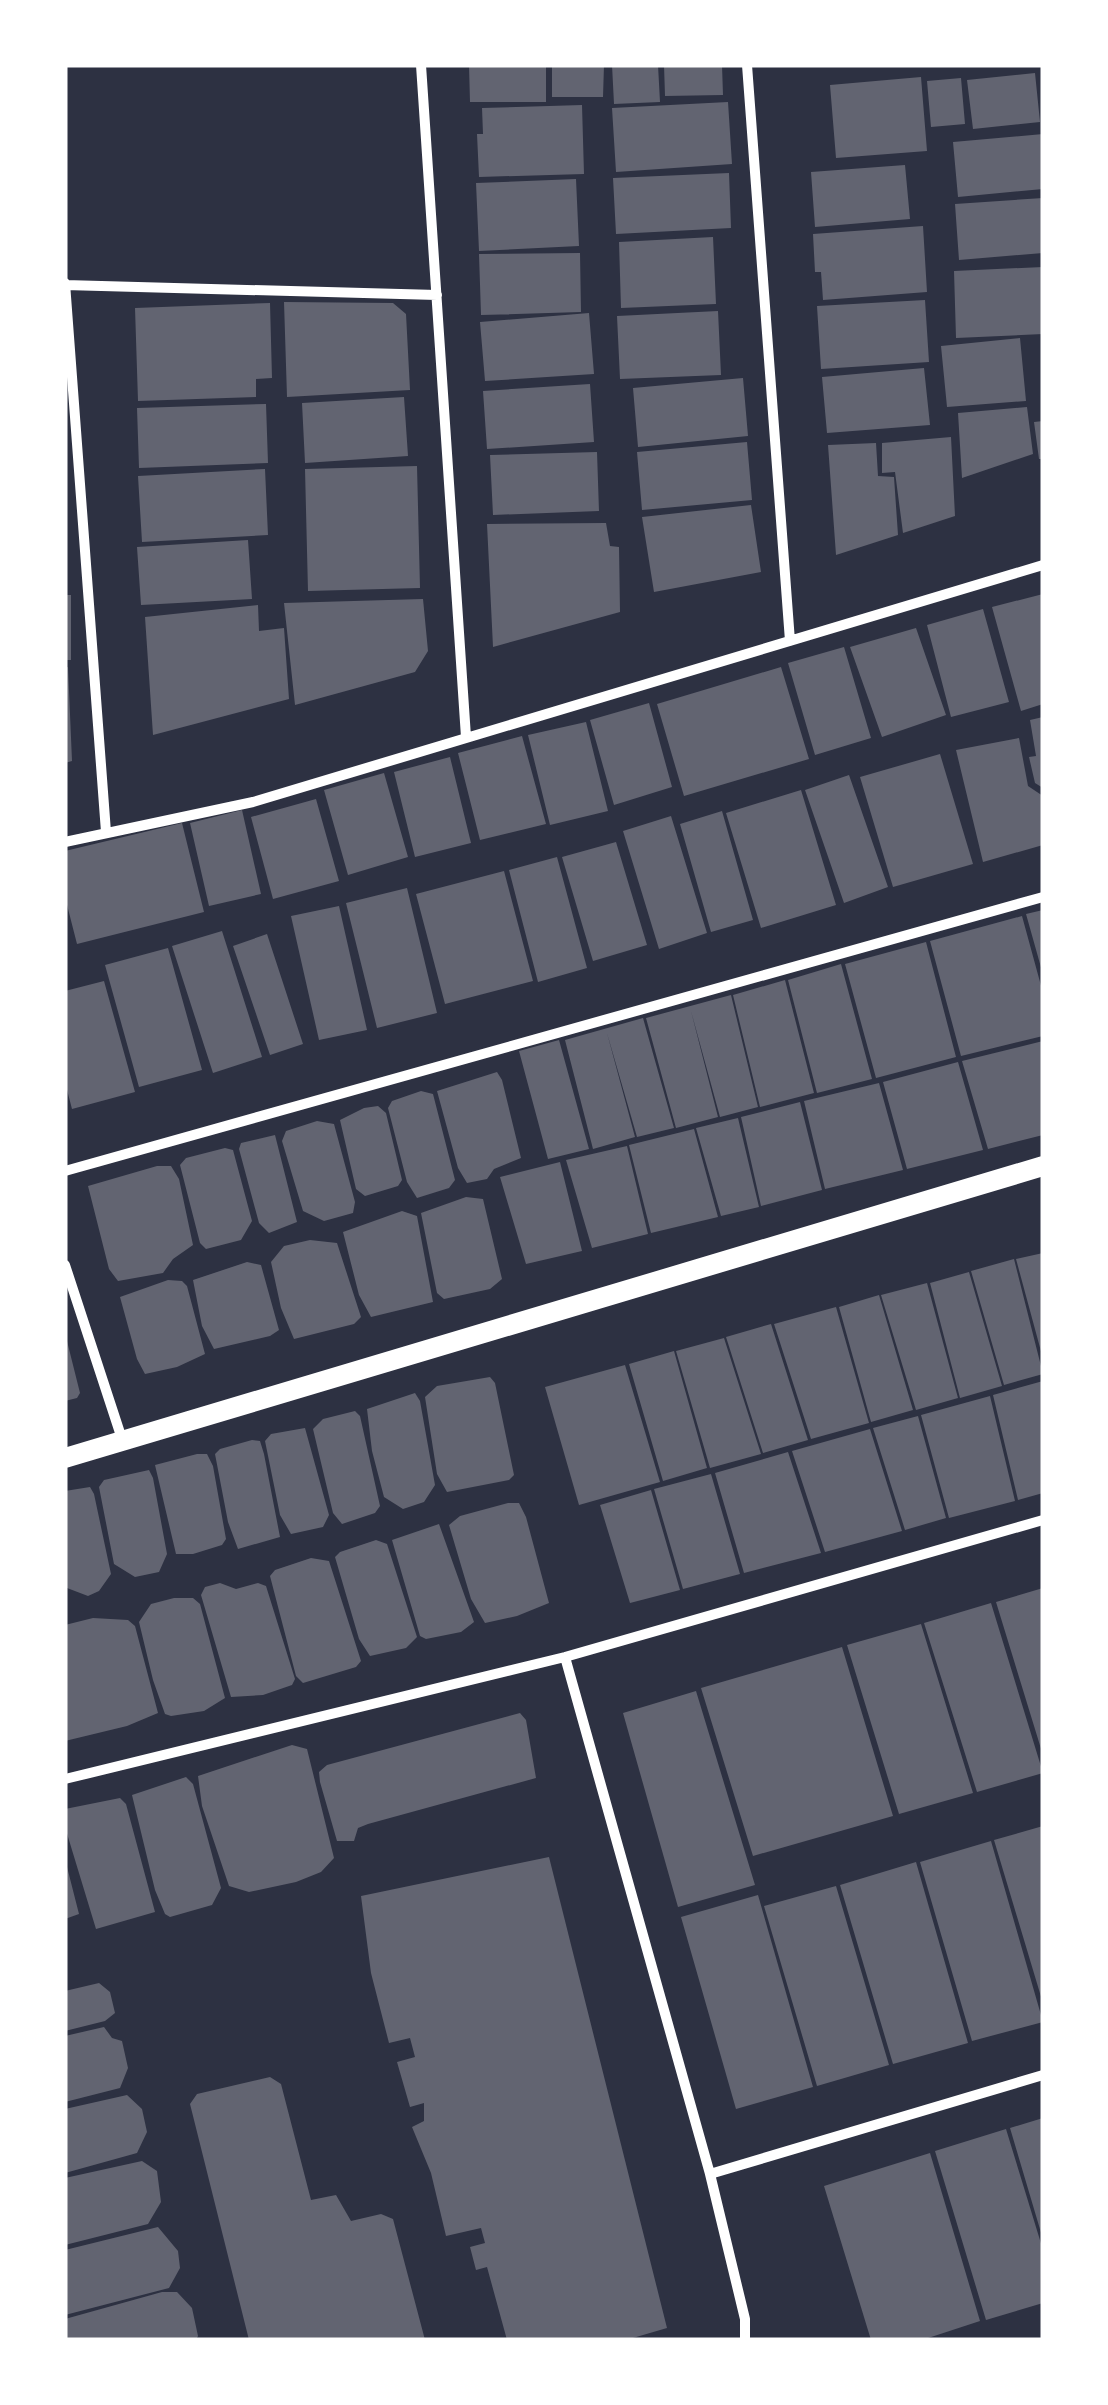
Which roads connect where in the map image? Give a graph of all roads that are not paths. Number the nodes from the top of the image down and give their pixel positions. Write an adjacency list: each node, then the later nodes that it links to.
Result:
1 (421, 65): 4 (street)
2 (747, 65): 6 (street)
3 (65, 284): 4 (street); 8 (street)
4 (436, 295): 7 (street)
5 (1043, 565): 6 (street)
6 (790, 641): 7 (street)
7 (466, 737): 8 (street)
8 (106, 832): 9 (street)
9 (65, 842)
10 (1043, 897): 12 (street)
11 (1043, 1166): 14 (main road)
12 (65, 1171)
13 (65, 1265): 14 (street)
14 (124, 1442): 15 (main road)
15 (65, 1458)
16 (1043, 1520): 17 (street)
17 (565, 1657): 18 (street); 20 (street)
18 (65, 1779)
19 (1043, 2075): 20 (street)
20 (710, 2174): 21 (street)
21 (745, 2340)

